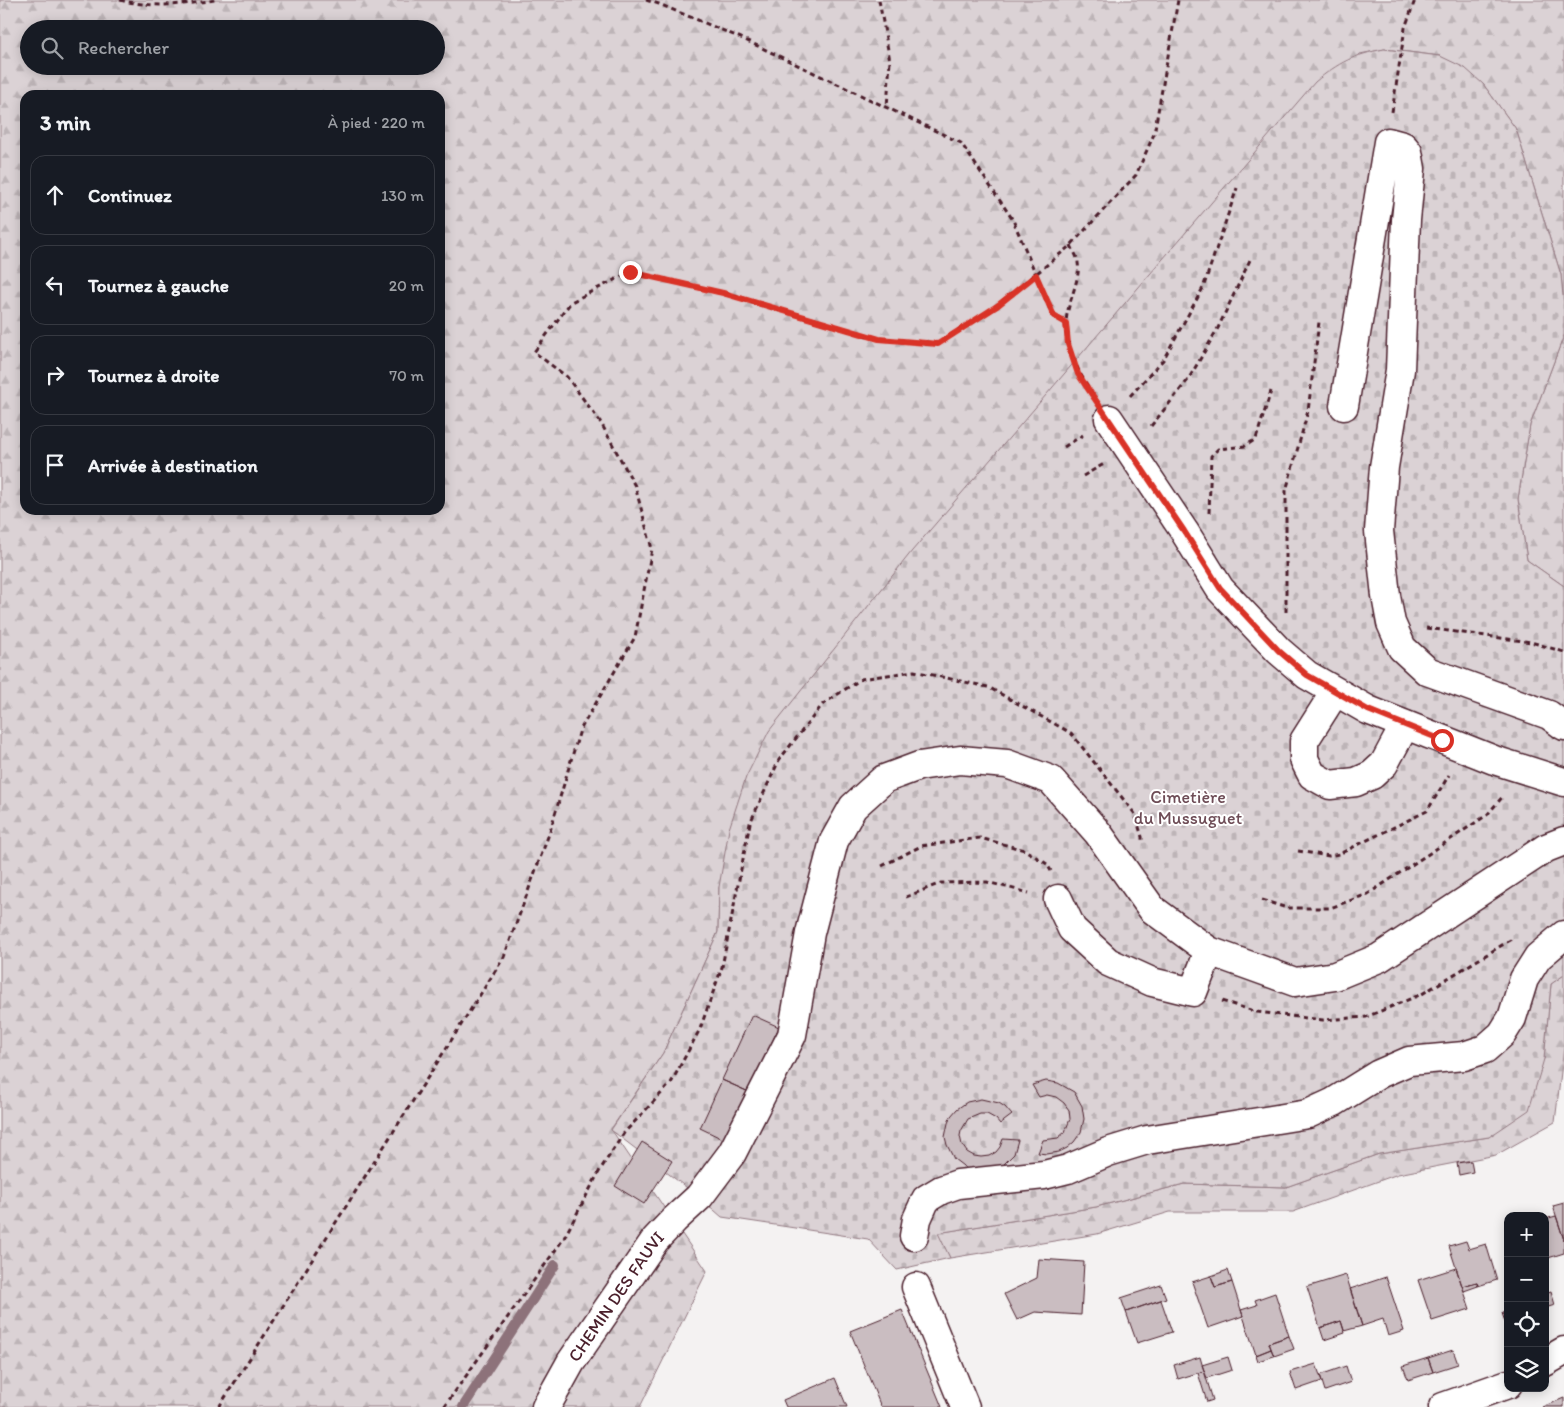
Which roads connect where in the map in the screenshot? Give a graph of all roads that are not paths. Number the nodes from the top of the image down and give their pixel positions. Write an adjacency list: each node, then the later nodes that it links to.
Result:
1 (1344, 406): 5 (street)
2 (1109, 419): 3 (street)
3 (1335, 692): 4 (street); 4 (street)
4 (1405, 725): 6 (street)
5 (1564, 726)
6 (1564, 782)
7 (1564, 841): 10 (street, CHEMIN DES FAUVI)
8 (1058, 899): 10 (street)
9 (1564, 935): 11 (street)
10 (1208, 951): 17 (street, CHEMIN DES FAUVI)
11 (914, 1236)
12 (916, 1287): 18 (street)
13 (1564, 1351): 14 (street)
14 (1549, 1360)
15 (1504, 1385): 19 (street)
16 (1506, 1392): 20 (street)
17 (546, 1407)
18 (965, 1407)
19 (1443, 1407)
20 (1500, 1407)

